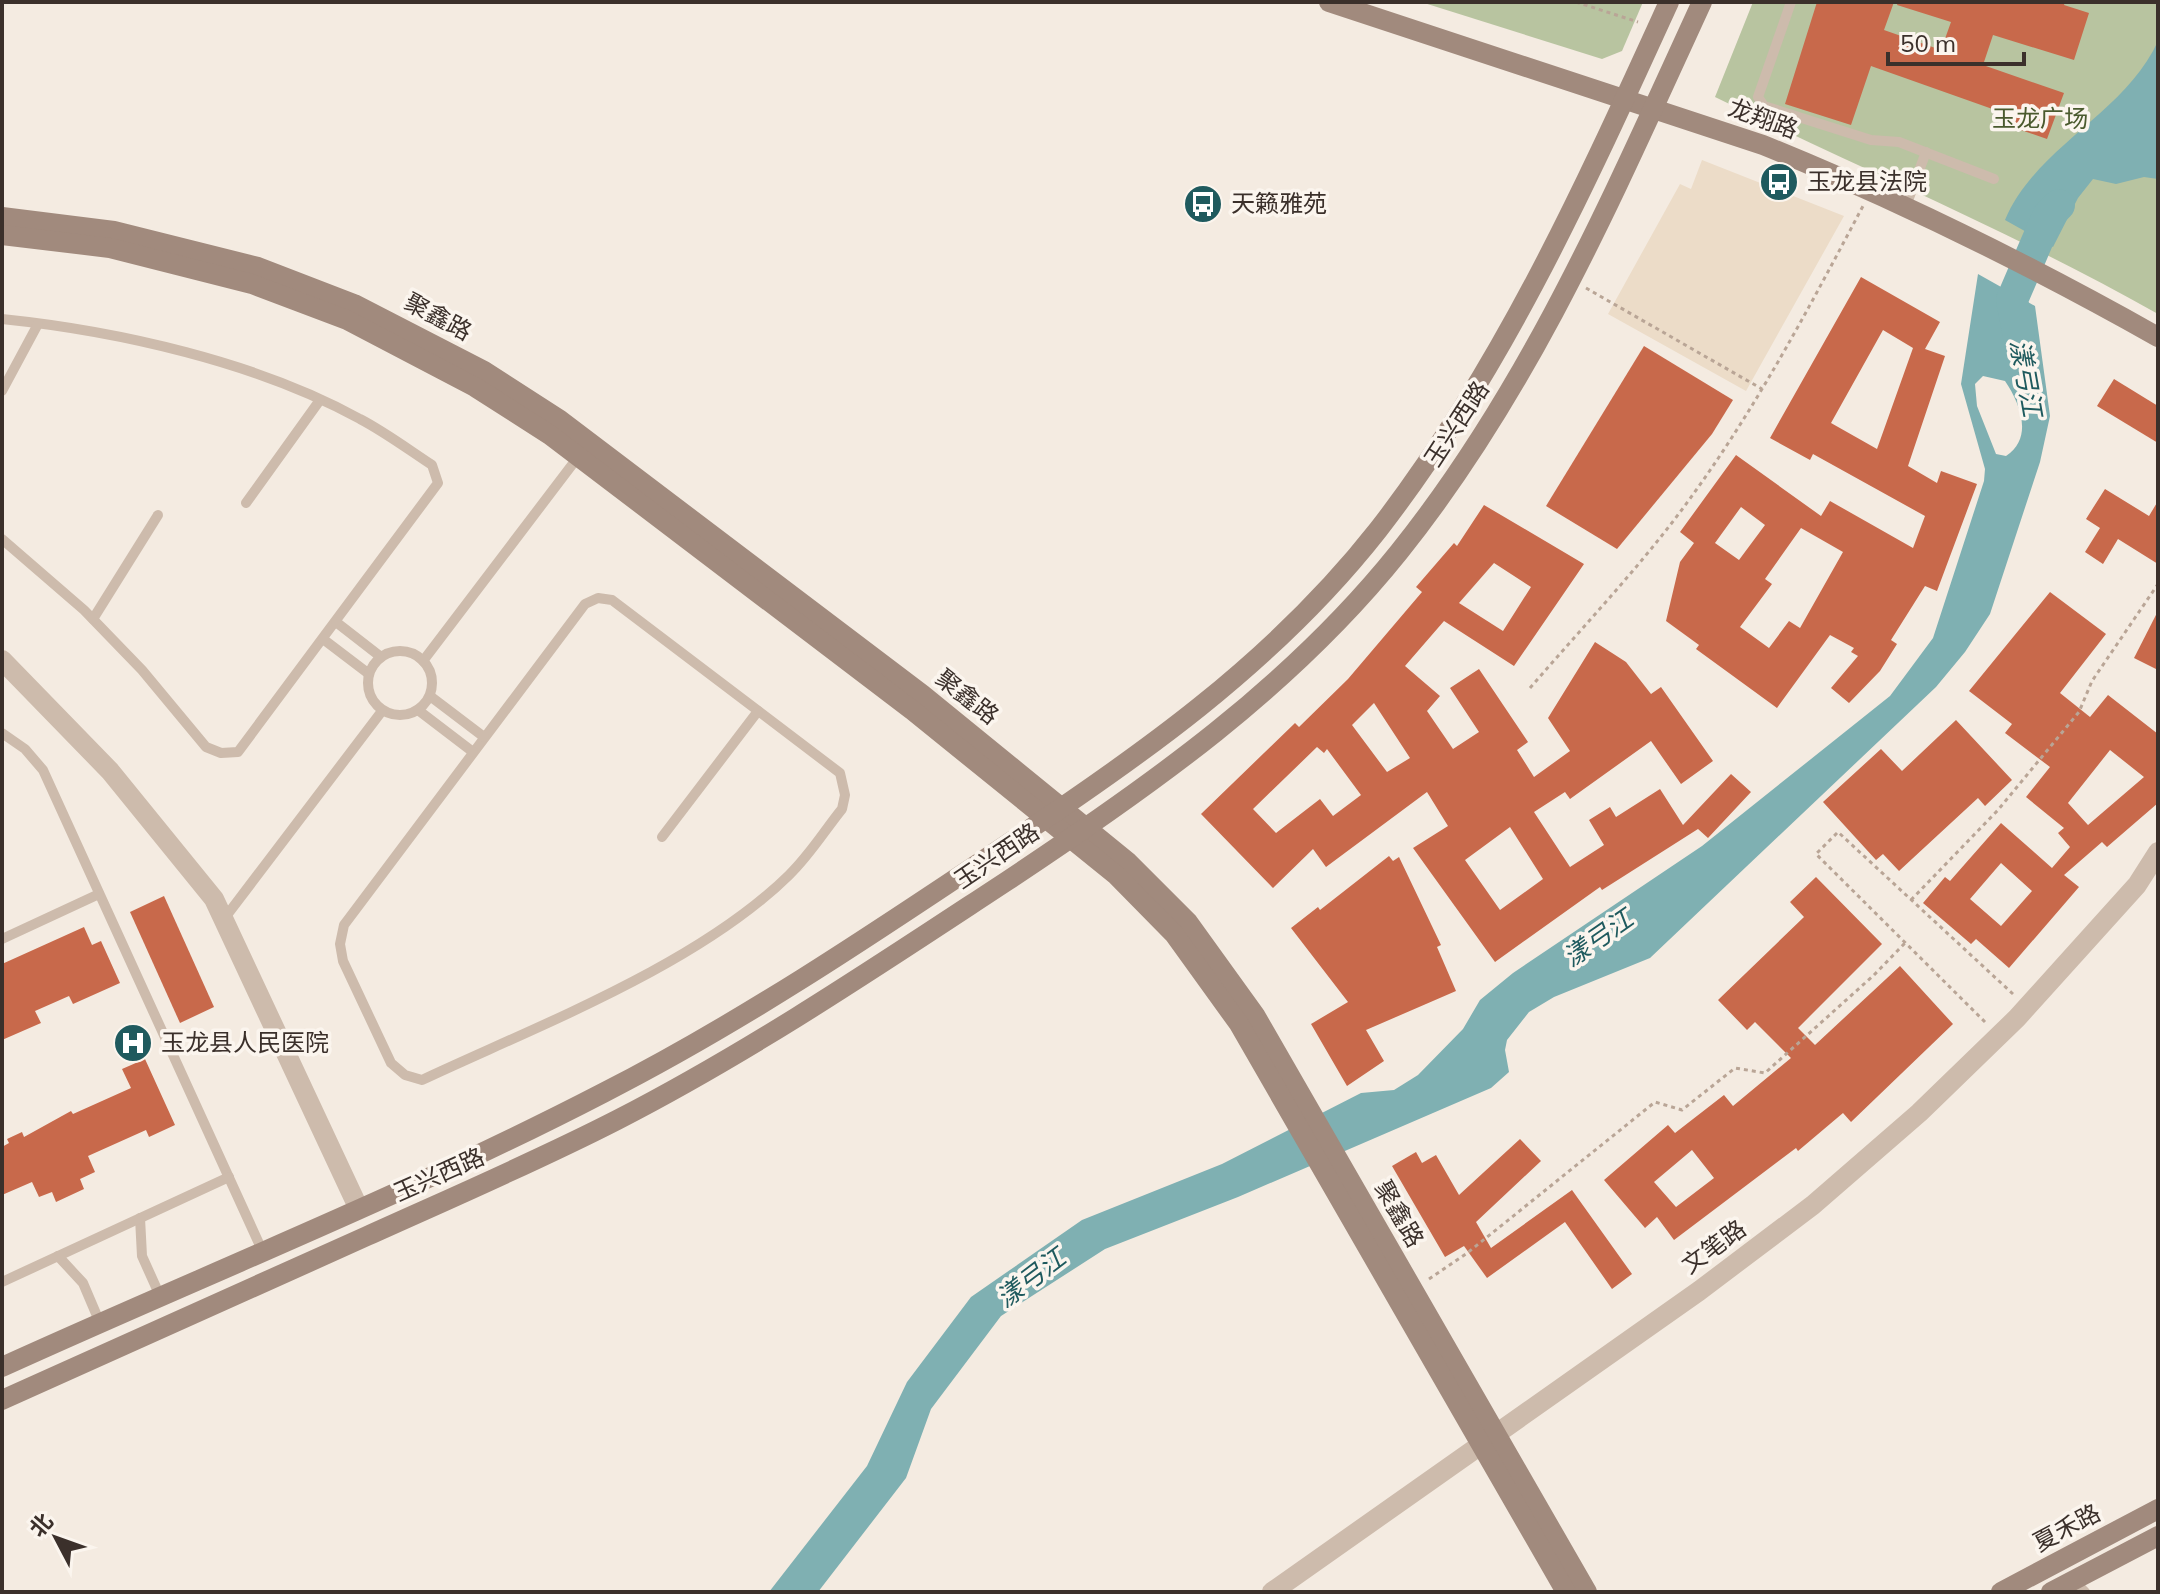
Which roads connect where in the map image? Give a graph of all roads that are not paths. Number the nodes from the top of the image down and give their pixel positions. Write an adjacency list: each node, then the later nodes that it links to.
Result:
1 (1329, 2): 5 (main road, 龙翔路)
2 (1669, 2): 5 (main road, 玉兴西路)
3 (1702, 2): 6 (main road, 玉兴西路)
4 (1791, 2): 7 (lane)
5 (1625, 99): 6 (main road, 龙翔路); 35 (main road, 玉兴西路)
6 (1653, 108): 9 (main road, 龙翔路); 36 (main road, 玉兴西路)
7 (1926, 152): 8 (lane); 9 (lane)
8 (1994, 179)
9 (1906, 206): 14 (main road, 龙翔路)
10 (2, 217): 35 (main road, 聚鑫路)
11 (2, 235): 17 (main road, 聚鑫路)
12 (2, 319): 13 (lane)
13 (38, 324): 15 (lane); 16 (lane)
14 (2158, 337)
15 (2, 391)
16 (320, 400): 18 (lane); 22 (lane)
17 (578, 457): 26 (lane); 35 (main road, 聚鑫路)
18 (246, 503)
19 (158, 515): 21 (lane)
20 (2, 539): 21 (lane)
21 (93, 619): 23 (lane)
22 (336, 622): 23 (lane); 24 (lane)
23 (323, 639): 27 (lane)
24 (381, 657): 26 (lane); 27 (lane)
25 (2, 660): 42 (street)
26 (423, 661): 28 (lane)
27 (369, 674): 30 (lane)
28 (430, 696): 29 (lane); 33 (lane)
29 (418, 710): 30 (lane); 34 (lane)
30 (382, 711): 42 (lane)
31 (758, 711): 33 (lane); 34 (lane); 37 (lane)
32 (2, 733): 41 (lane)
33 (484, 737): 34 (lane)
34 (473, 752)
35 (1056, 812): 36 (main road, 聚鑫路); 46 (main road, 玉兴西路)
36 (1080, 833): 44 (main road, 聚鑫路); 54 (main road, 玉兴西路)
37 (662, 837)
38 (2158, 852): 40 (street, 文笔路)
39 (2158, 870): 40 (street, 文笔路)
40 (2137, 885): 55 (street, 文笔路)
41 (99, 894): 43 (lane); 45 (lane)
42 (224, 919): 46 (street)
43 (2, 939)
44 (1336, 1175): 55 (main road, 聚鑫路); 55 (main road, 聚鑫路)
45 (229, 1177): 47 (lane); 48 (lane)
46 (358, 1207): 48 (main road, 玉兴西路)
47 (140, 1218): 49 (lane); 51 (lane)
48 (262, 1250): 51 (main road, 玉兴西路)
49 (58, 1256): 50 (lane); 52 (lane)
50 (2, 1282)
51 (160, 1296): 52 (main road, 玉兴西路)
52 (100, 1323): 53 (main road, 玉兴西路)
53 (2, 1367)
54 (2, 1400)
55 (1488, 1439): 59 (street, 文笔路); 60 (main road, 聚鑫路); 61 (main road, 聚鑫路)
56 (2158, 1509): 62 (main road, 夏禾路)
57 (2158, 1536): 58 (main road, 夏禾路)
58 (2079, 1586): 63 (main road, 夏禾路)
59 (1284, 1588)
60 (1566, 1592)
61 (1587, 1592)
62 (2001, 1592)
63 (2051, 1592)

